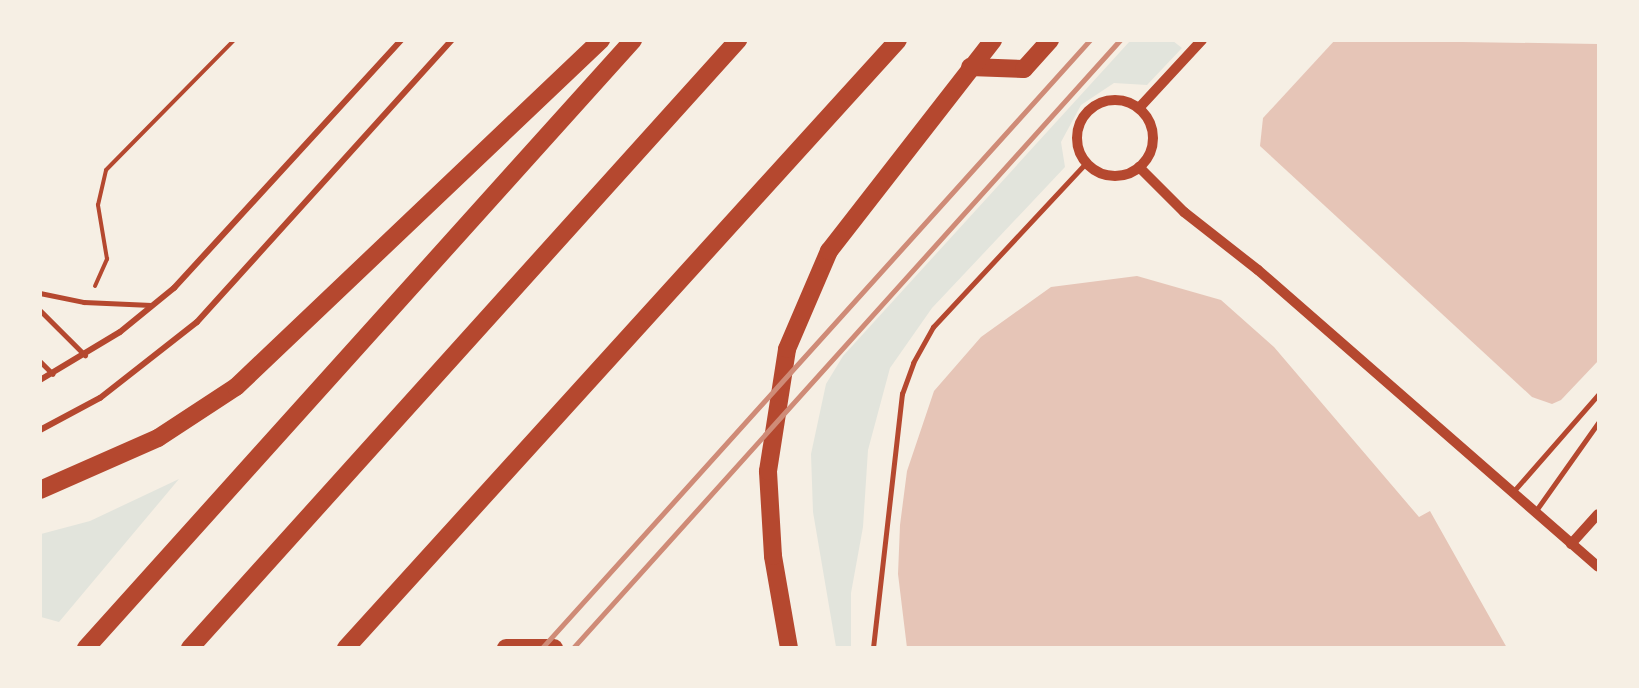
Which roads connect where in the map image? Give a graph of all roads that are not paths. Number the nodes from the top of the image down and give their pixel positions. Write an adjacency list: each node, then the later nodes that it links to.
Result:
1 (400, 40): 15 (street)
2 (452, 40): 23 (street)
3 (601, 40): 24 (highway)
4 (633, 40): 30 (highway)
5 (738, 40): 31 (highway)
6 (898, 40): 32 (highway)
7 (993, 40): 10 (highway)
8 (1050, 40): 10 (highway)
9 (1202, 40): 11 (street)
10 (970, 67): 35 (highway)
11 (1139, 108): 12 (street); 13 (street)
12 (1086, 163): 13 (street); 36 (lane)
13 (1139, 168): 25 (street)
14 (40, 293): 15 (lane)
15 (154, 305): 17 (street)
16 (40, 310): 17 (lane)
17 (85, 355): 19 (street)
18 (40, 361): 19 (lane)
19 (52, 374): 20 (street)
20 (40, 380)
21 (1599, 395): 25 (lane)
22 (1599, 423): 26 (lane)
23 (40, 430)
24 (40, 490)
25 (1510, 494): 26 (street)
26 (1534, 514): 28 (street)
27 (1599, 514): 28 (street)
28 (1571, 544): 29 (street)
29 (1596, 561)
30 (86, 648)
31 (190, 648)
32 (346, 648)
33 (506, 648): 34 (highway)
34 (554, 648)
35 (789, 648)
36 (873, 648)

